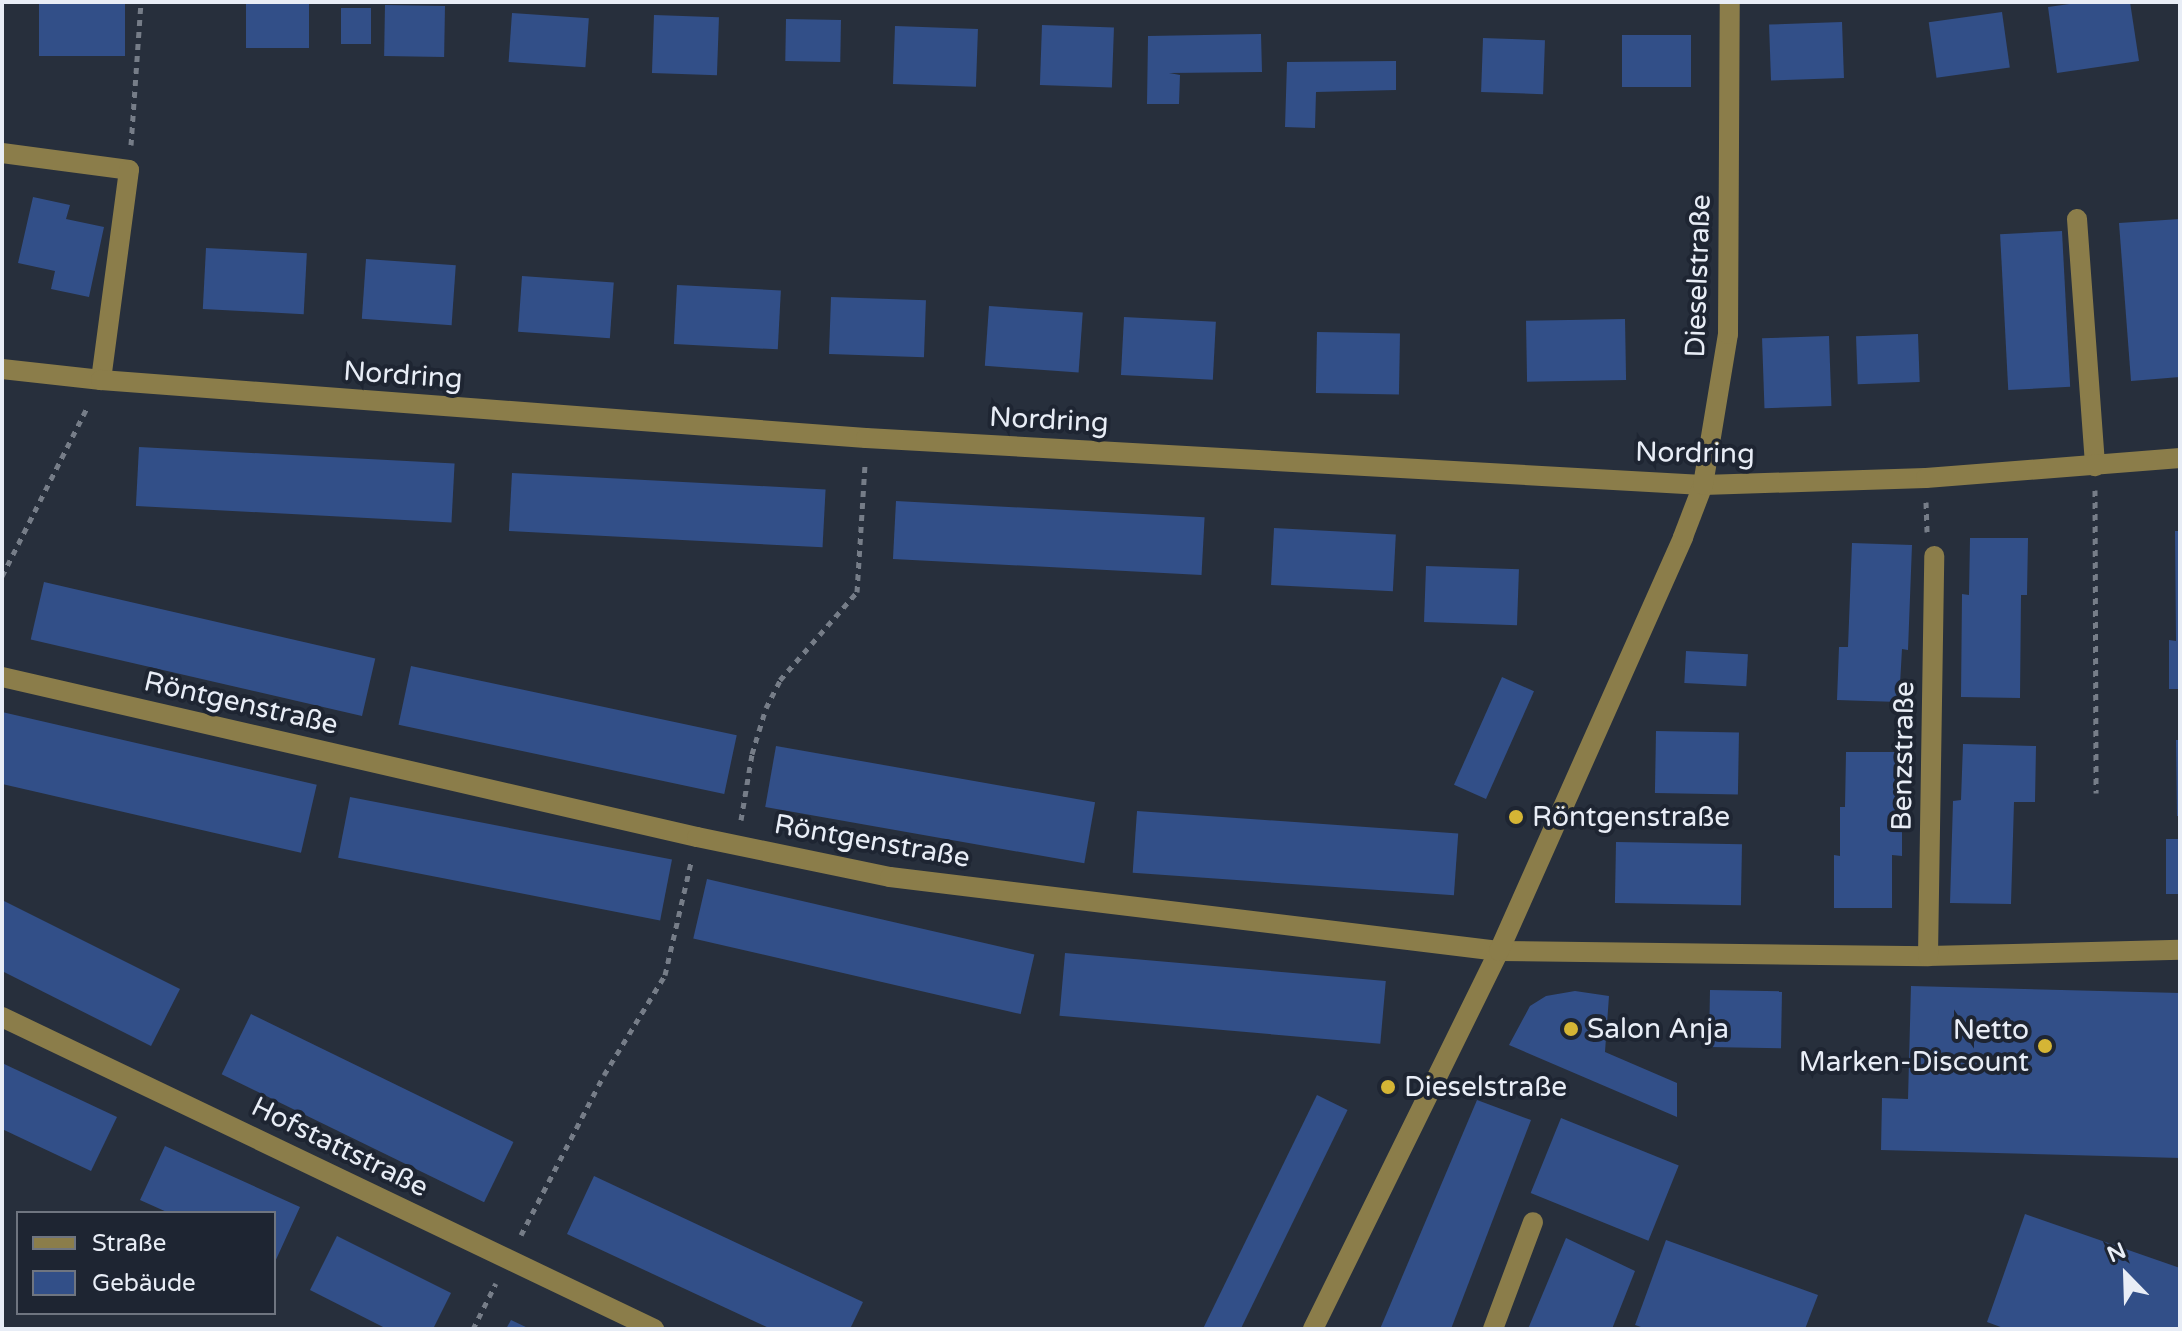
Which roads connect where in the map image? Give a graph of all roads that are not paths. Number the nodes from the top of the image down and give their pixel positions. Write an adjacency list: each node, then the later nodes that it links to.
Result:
1 (1730, 2): 8 (street, Dieselstraße)
2 (2, 153): 5 (street)
3 (2077, 219): 7 (street)
4 (2, 369): 5 (street, Nordring)
5 (101, 380): 8 (street, Nordring)
6 (2180, 458): 7 (street, Nordring)
7 (2095, 466): 8 (street, Nordring)
8 (1703, 485): 12 (street, Dieselstraße)
9 (1934, 556): 13 (street, Benzstraße)
10 (2, 677): 12 (street, Röntgenstraße)
11 (2180, 950): 13 (street, Röntgenstraße)
12 (1499, 951): 13 (street, Röntgenstraße); 17 (street, Dieselstraße)
13 (1928, 956)
14 (2, 1017): 16 (street, Hofstattstraße)
15 (1533, 1222): 18 (street)
16 (654, 1329)
17 (1313, 1329)
18 (1493, 1329)

